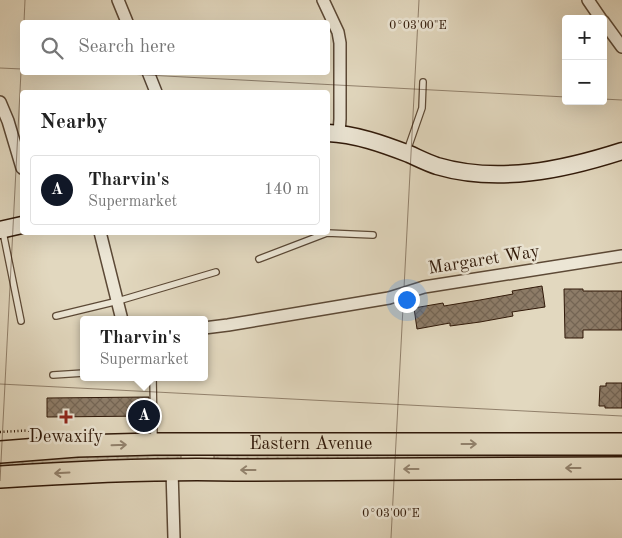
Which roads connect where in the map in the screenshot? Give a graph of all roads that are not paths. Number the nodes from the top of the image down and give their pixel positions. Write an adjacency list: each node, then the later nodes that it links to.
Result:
1 (118, 0): 5 (street)
2 (323, 0): 12 (street)
3 (588, 0): 4 (street)
4 (598, 15)
5 (126, 20)
6 (607, 27): 7 (street)
7 (622, 47)
8 (149, 75): 10 (street)
9 (424, 82): 14 (lane)
10 (155, 90)
11 (0, 102): 15 (street)
12 (333, 134): 14 (street)
13 (622, 151): 14 (street)
14 (406, 153)
15 (20, 161)
16 (20, 225): 17 (street)
17 (1, 229): 28 (lane)
18 (330, 233): 21 (lane)
19 (101, 235): 25 (street)
20 (322, 235): 23 (lane)
21 (372, 235)
22 (622, 256): 29 (street, Margaret Way)
23 (259, 259)
24 (216, 272): 25 (lane)
25 (118, 302): 26 (lane); 27 (street)
26 (56, 316)
27 (121, 316)
28 (21, 320)
29 (208, 328)
30 (80, 373): 31 (lane)
31 (53, 374)
32 (153, 381): 33 (lane)
33 (154, 444): 34 (highway, Eastern Avenue, one-way to 34); 35 (highway, Eastern Avenue, one-way to 33)
34 (622, 444)
35 (0, 452)
36 (622, 468): 37 (highway, Eastern Avenue, one-way to 37)
37 (172, 470): 38 (highway, Eastern Avenue, one-way to 38); 39 (street)
38 (0, 477)
39 (174, 538)

